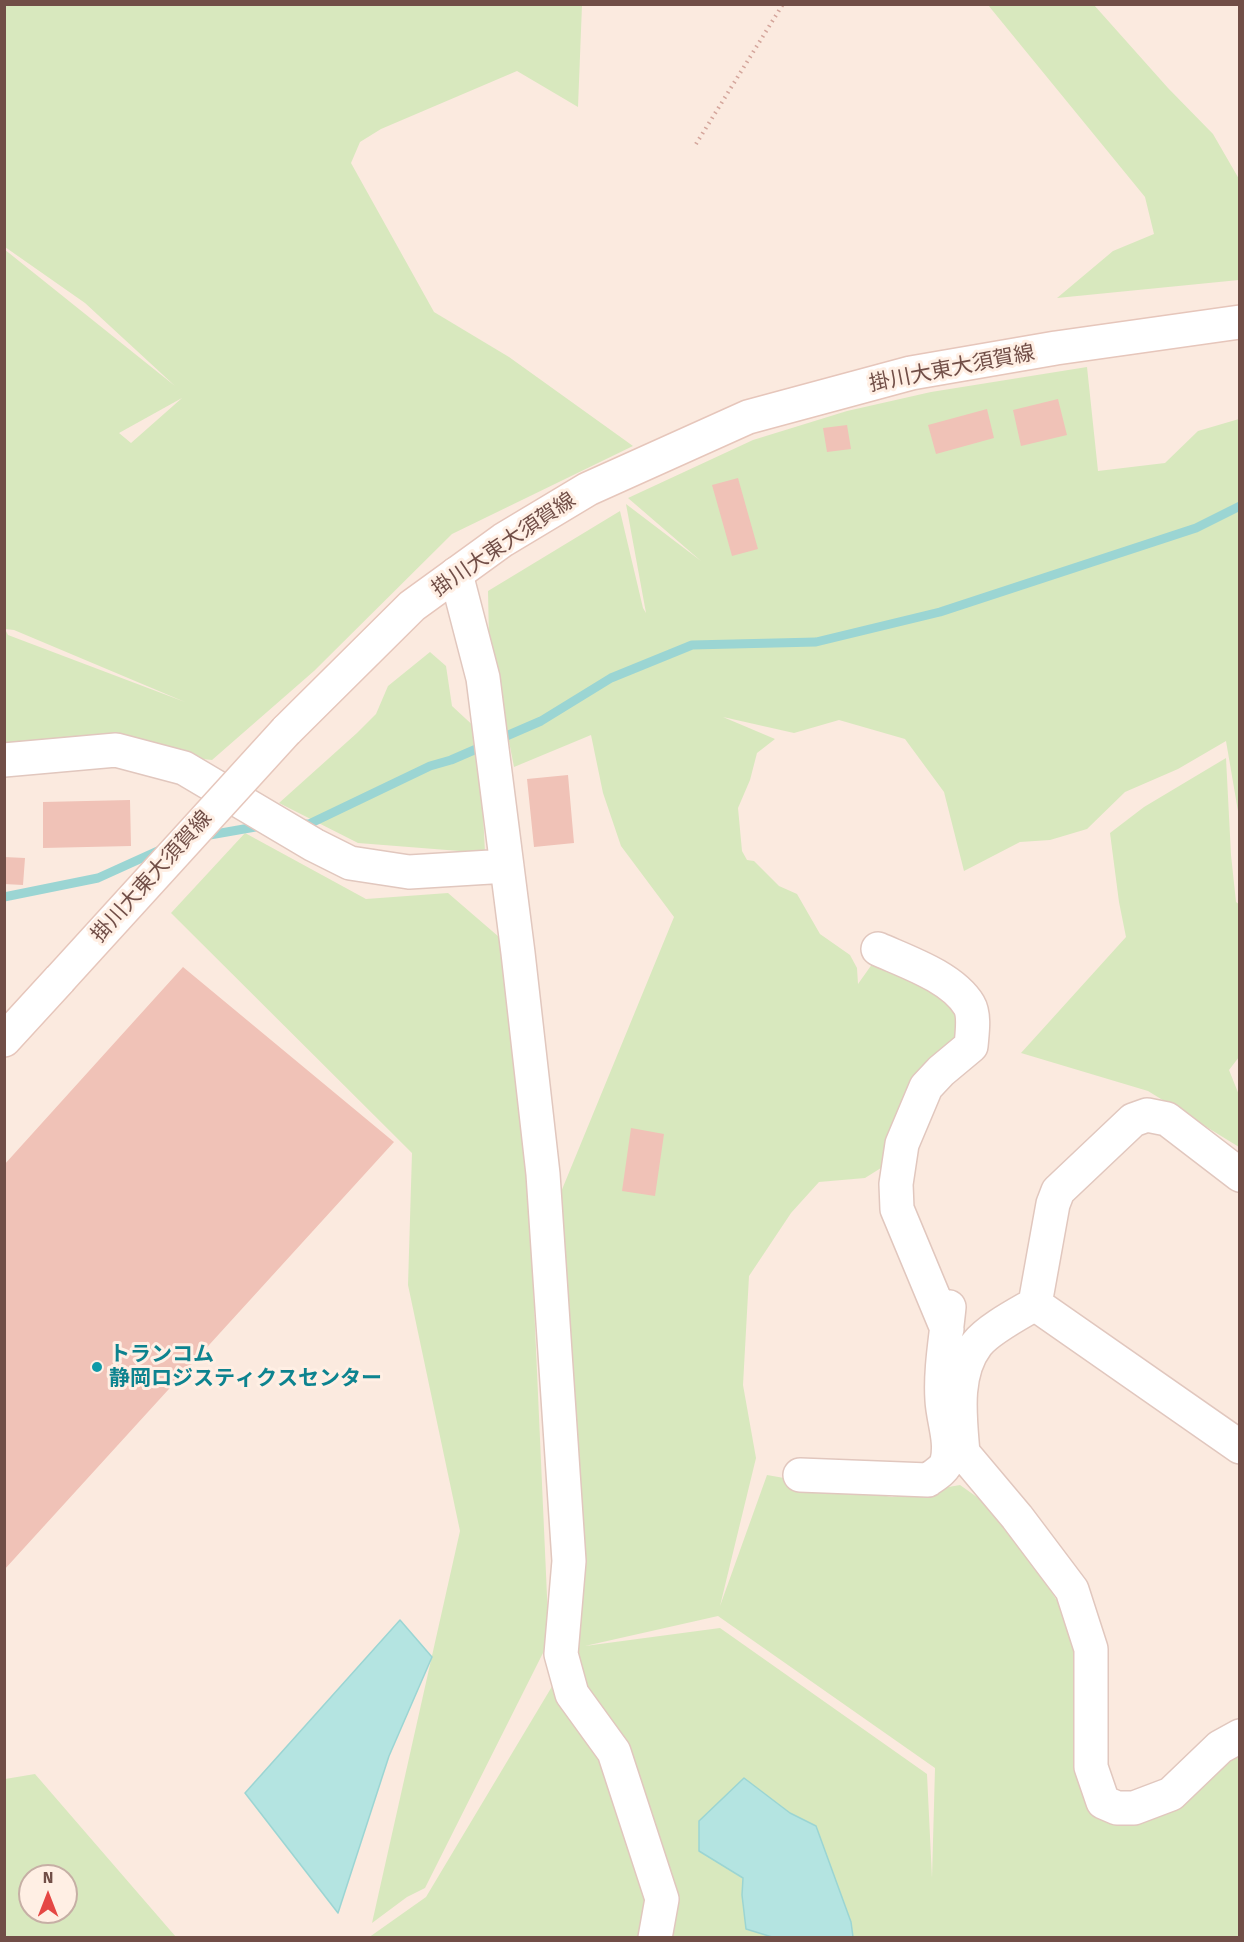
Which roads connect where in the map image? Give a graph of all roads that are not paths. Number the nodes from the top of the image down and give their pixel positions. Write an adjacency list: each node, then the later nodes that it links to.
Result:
1 (1239, 322): 2 (street, 掛川大東大須賀線)
2 (456, 574): 4 (street); 6 (street, 掛川大東大須賀線, bridge)
3 (4, 759): 4 (street)
4 (507, 866): 15 (street)
5 (878, 949): 10 (street)
6 (4, 1040)
7 (1239, 1175): 9 (street)
8 (936, 1247): 10 (street)
9 (1035, 1304): 11 (street); 12 (street)
10 (947, 1329): 11 (street)
11 (956, 1444): 13 (street); 14 (street)
12 (1239, 1447)
13 (800, 1475)
14 (1239, 1736)
15 (655, 1938)

